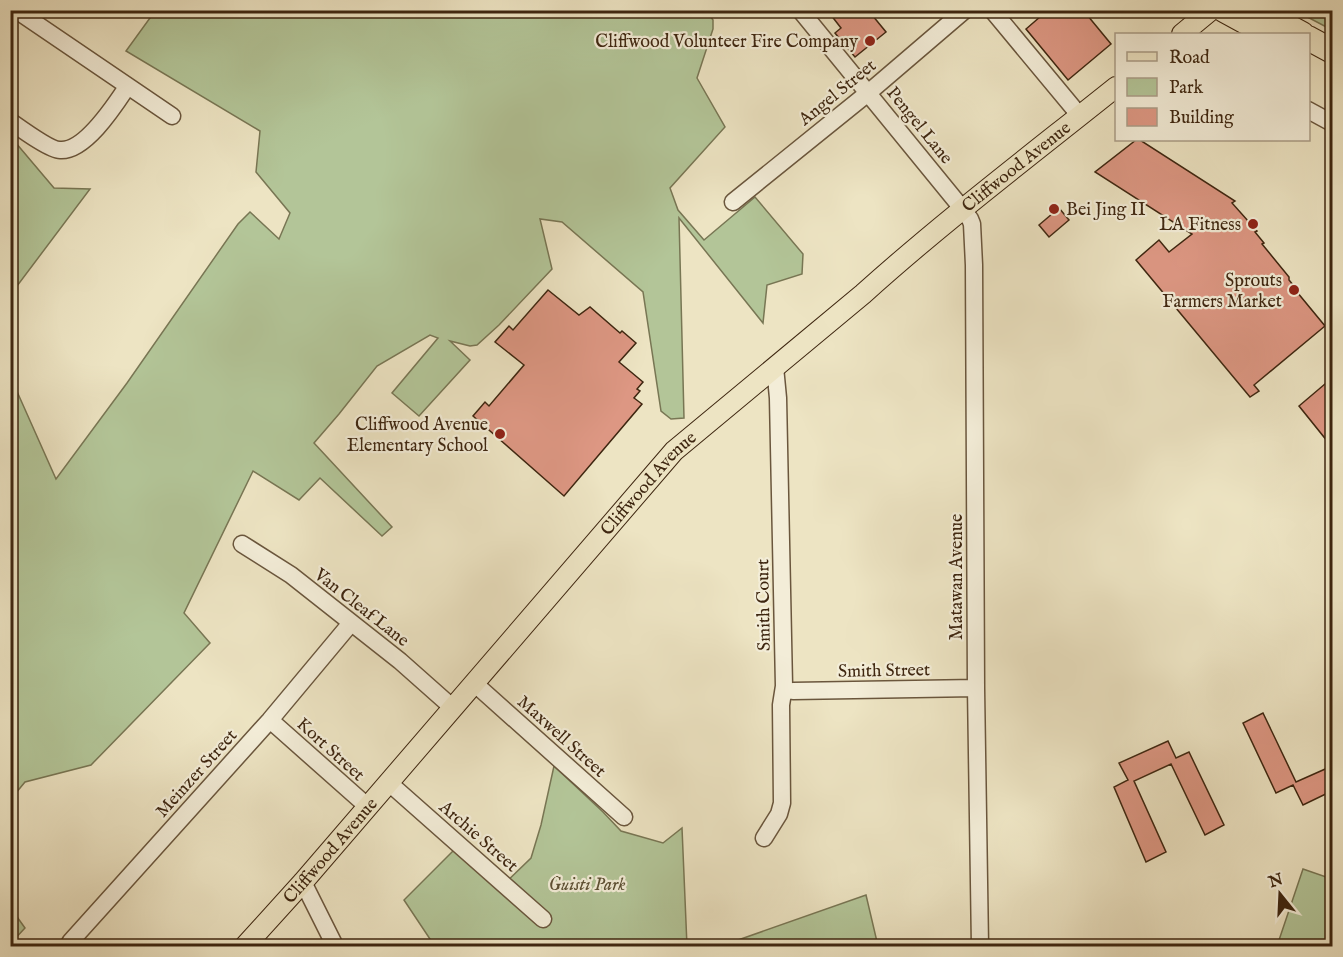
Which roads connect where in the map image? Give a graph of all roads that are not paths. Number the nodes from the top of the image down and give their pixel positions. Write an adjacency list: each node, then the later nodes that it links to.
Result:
1 (16, 10): 15 (street)
2 (800, 10): 17 (street, Pengel Lane)
3 (965, 10): 17 (street, Angel Street)
4 (992, 10): 20 (street)
5 (1211, 10): 8 (main road)
6 (1224, 10): 9 (highway)
7 (1258, 10): 10 (highway)
8 (1183, 33)
9 (1267, 33)
10 (1300, 33)
11 (1310, 39): 12 (highway)
12 (1332, 51)
13 (1310, 57): 14 (highway)
14 (1332, 69)
15 (127, 87): 19 (street); 21 (street)
16 (1115, 88): 20 (main road, Cliffwood Avenue)
17 (868, 93): 23 (street, Angel Street); 24 (street, Pengel Lane)
18 (1310, 111): 22 (street)
19 (172, 116)
20 (1080, 116): 24 (main road, Cliffwood Avenue)
21 (10, 121)
22 (1332, 123)
23 (733, 202)
24 (963, 210): 25 (main road, Cliffwood Avenue); 29 (street, Matawan Avenue)
25 (775, 367): 28 (main road, Cliffwood Avenue); 36 (street, Smith Court)
26 (243, 544): 27 (street, Van Cleaf Lane)
27 (351, 622): 31 (street, Van Cleaf Lane); 32 (street, Meinzer Street)
28 (474, 684): 31 (main road, Cliffwood Avenue); 35 (street, Maxwell Street)
29 (976, 688): 30 (street, Smith Street); 42 (street, Matawan Avenue)
30 (793, 691)
31 (453, 708): 33 (main road, Cliffwood Avenue)
32 (270, 720): 34 (street, Kort Street); 39 (street, Meinzer Street)
33 (388, 782): 34 (main road, Cliffwood Avenue); 38 (street, Archie Street)
34 (367, 807): 37 (main road, Cliffwood Avenue)
35 (624, 817)
36 (764, 838)
37 (303, 882): 40 (main road, Cliffwood Avenue); 41 (street)
38 (543, 919)
39 (68, 946)
40 (245, 946)
41 (335, 946)
42 (980, 946)

